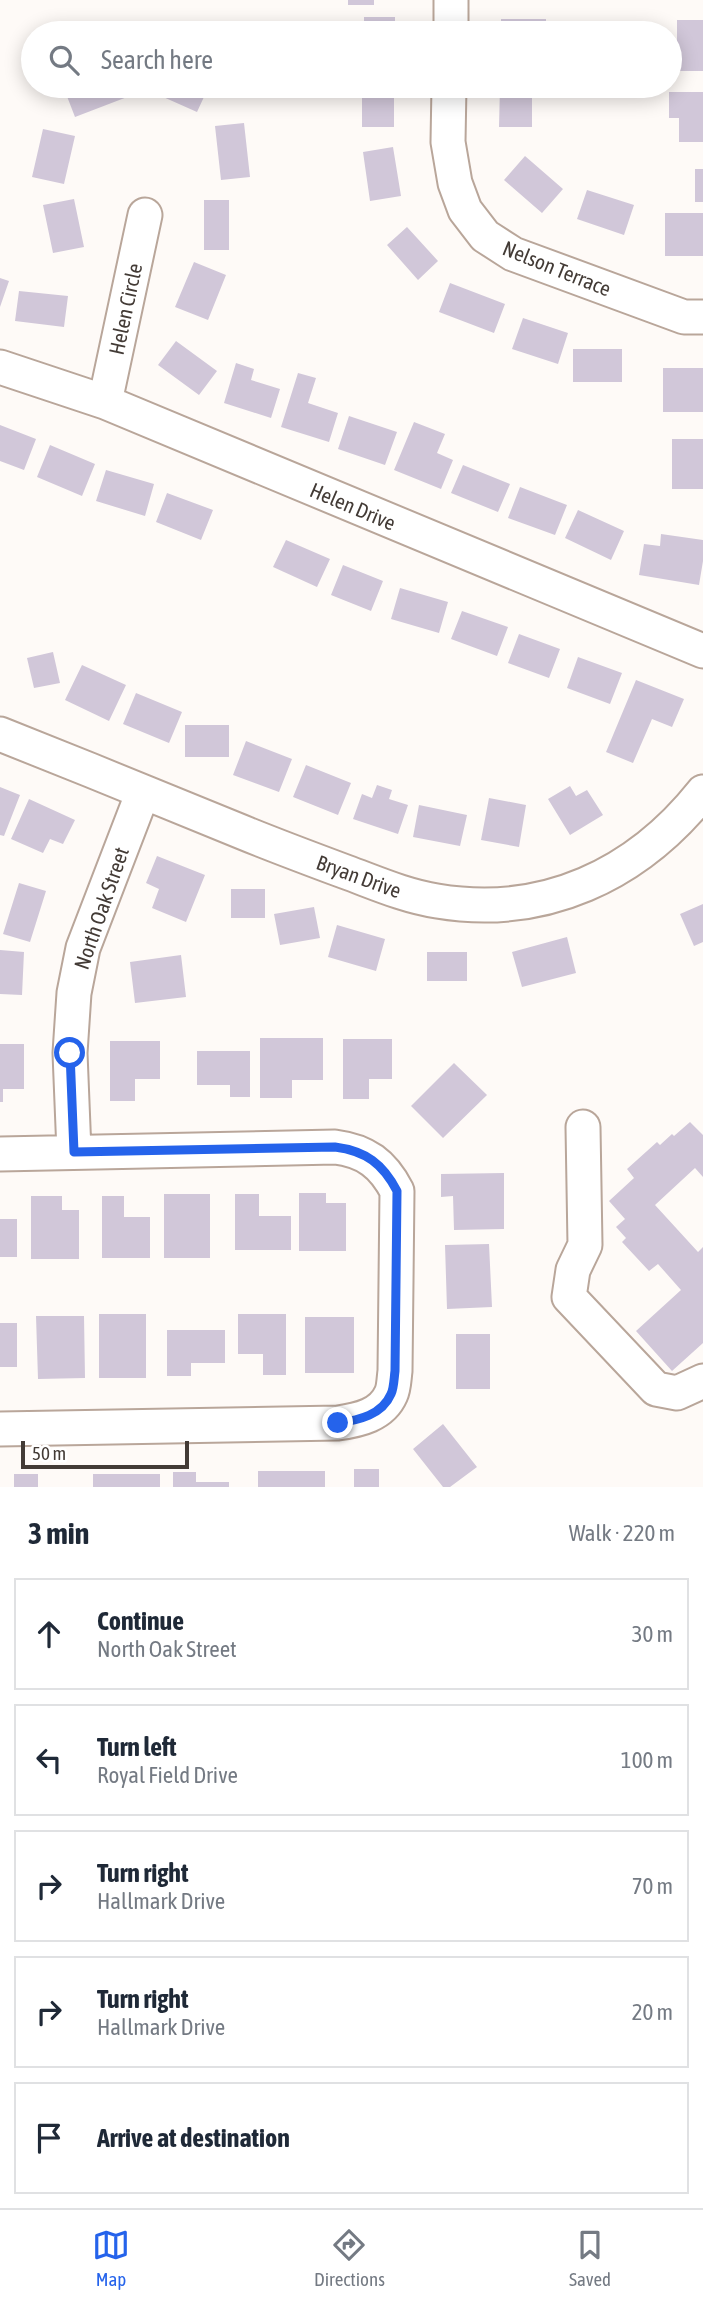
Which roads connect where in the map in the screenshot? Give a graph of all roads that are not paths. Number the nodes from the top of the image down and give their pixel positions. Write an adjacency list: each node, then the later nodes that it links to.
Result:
1 (451, 0): 2 (street)
2 (451, 21)
3 (449, 98): 5 (street, Nelson Terrace)
4 (145, 215): 7 (street, Helen Circle)
5 (703, 317)
6 (0, 367): 7 (street, Helen Drive)
7 (105, 402): 8 (street, Helen Drive)
8 (703, 652)
9 (0, 734): 10 (street, Bryan Drive)
10 (143, 792): 11 (street, Bryan Drive); 13 (street, North Oak Street)
11 (703, 792)
12 (583, 1127): 15 (street)
13 (74, 1152): 14 (street); 16 (street)
14 (0, 1154)
15 (703, 1381)
16 (0, 1429)

